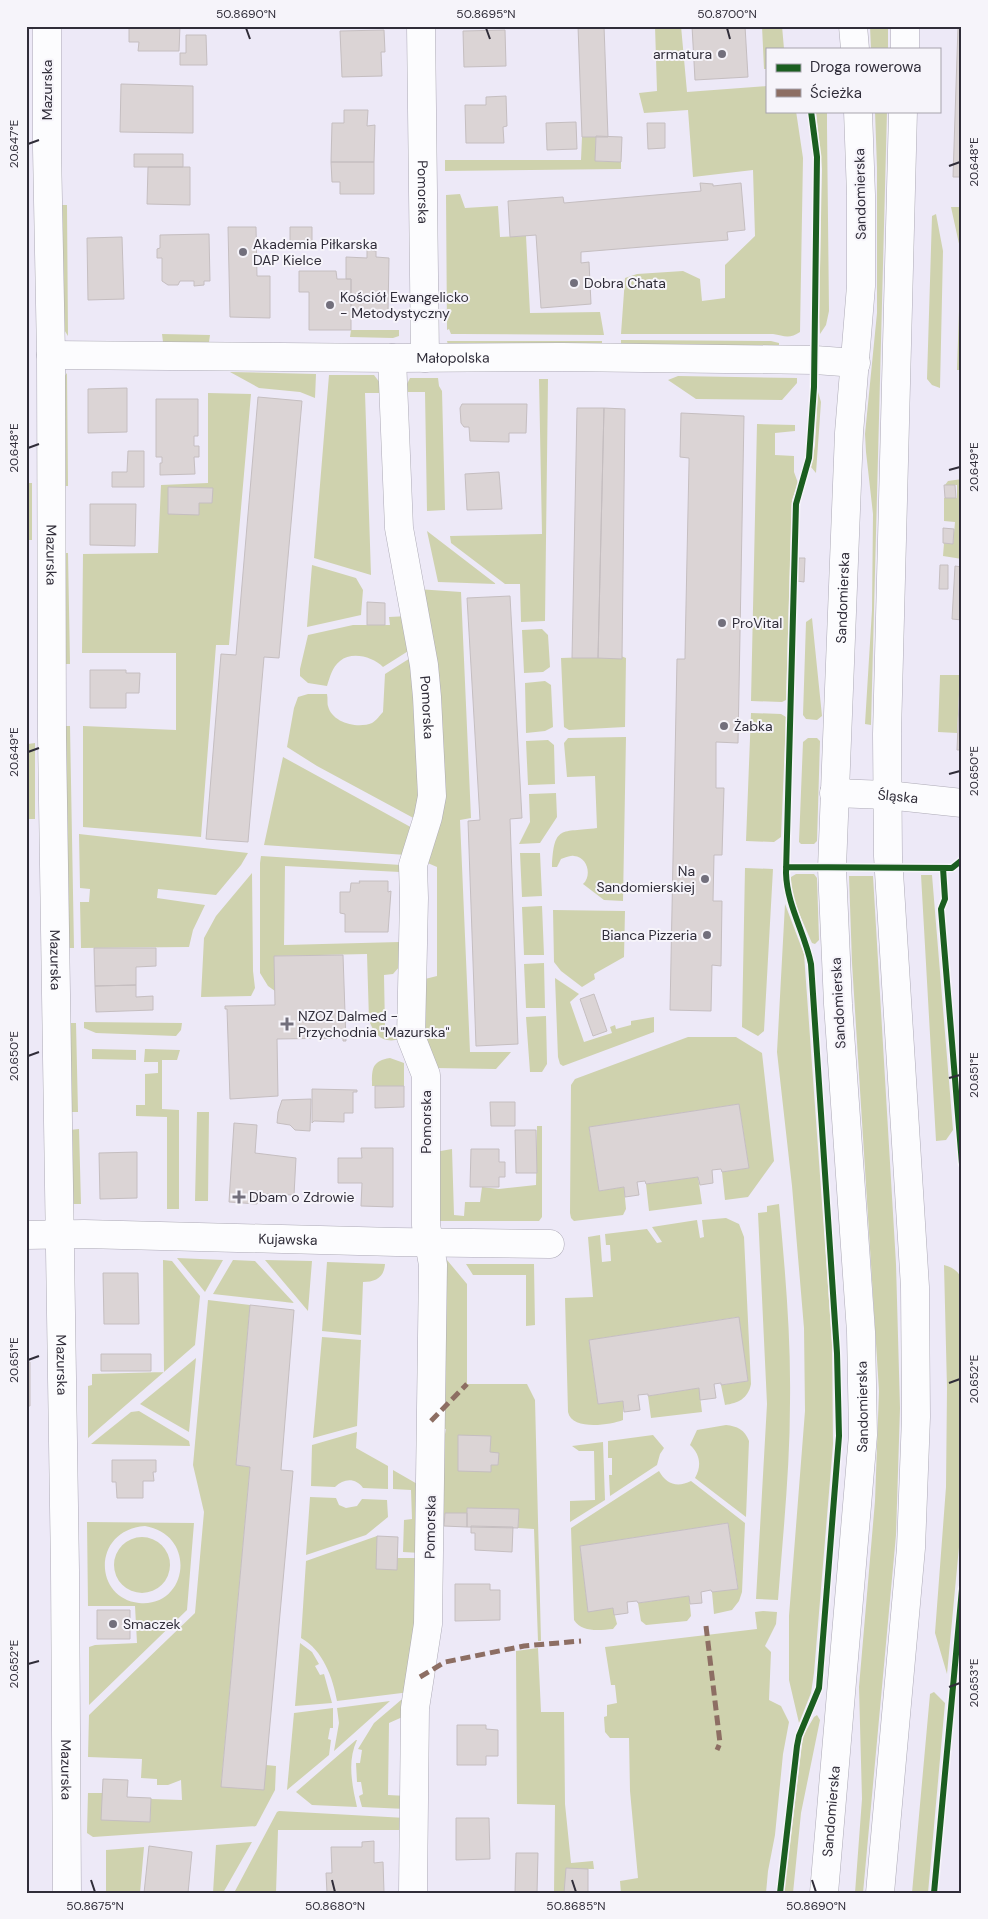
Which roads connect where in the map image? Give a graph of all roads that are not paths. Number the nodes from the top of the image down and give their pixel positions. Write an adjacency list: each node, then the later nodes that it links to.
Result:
1 (47, 26): 9 (street, Mazurska)
2 (422, 26): 11 (street, Pomorska)
3 (853, 26): 5 (street)
4 (905, 26): 6 (street)
5 (855, 48)
6 (905, 48)
7 (858, 112): 12 (street, Sandomierska)
8 (903, 112): 14 (street)
9 (51, 355): 10 (street, Małopolska); 17 (street, Mazurska)
10 (392, 358): 11 (street, Małopolska); 18 (street, Pomorska)
11 (425, 358): 12 (street, Małopolska)
12 (856, 363): 13 (street, Sandomierska)
13 (834, 793): 14 (street, Śląska); 22 (street, Sandomierska)
14 (888, 795): 15 (street, Śląska); 23 (street)
15 (962, 803)
16 (26, 1234): 17 (street, Kujawska)
17 (60, 1234): 18 (street, Kujawska); 20 (street, Mazurska)
18 (429, 1243): 19 (street, Kujawska); 21 (street, Pomorska)
19 (550, 1244)
20 (67, 1893)
21 (413, 1893)
22 (824, 1893)
23 (880, 1893)

